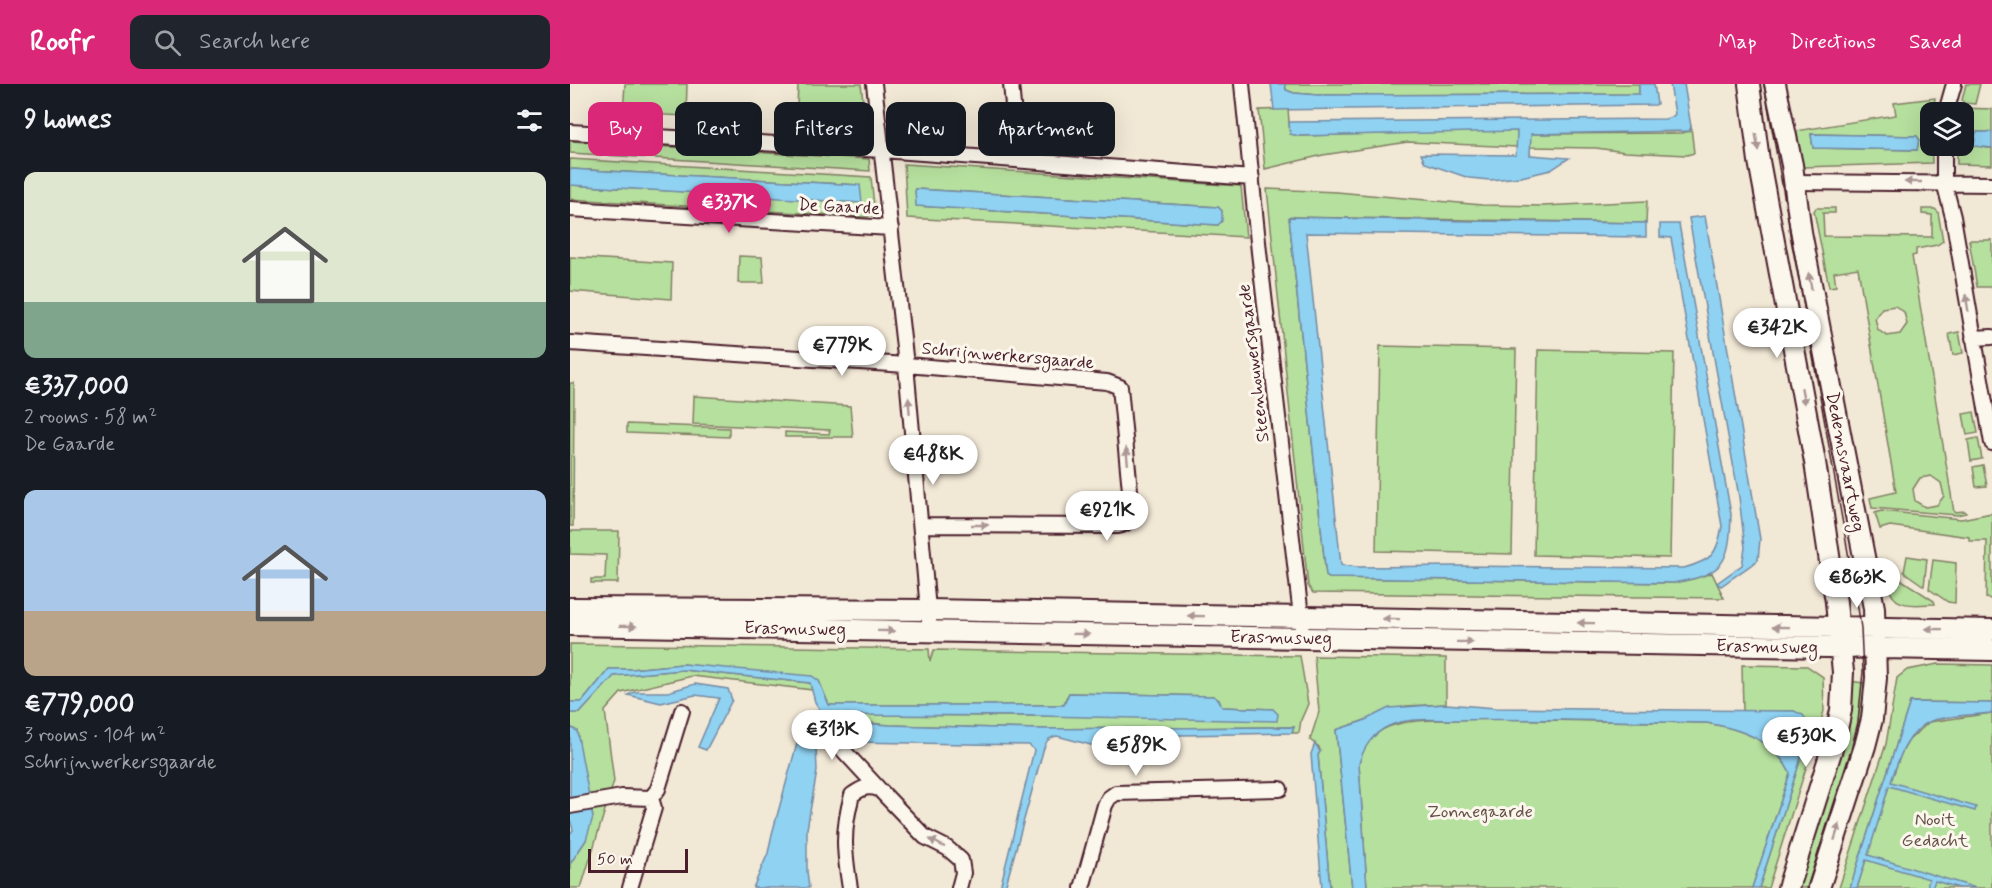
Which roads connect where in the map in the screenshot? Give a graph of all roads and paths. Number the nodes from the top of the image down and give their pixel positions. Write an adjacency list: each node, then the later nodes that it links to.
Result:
1 (874, 84): 9 (street)
2 (1011, 84): 11 (street)
3 (1242, 84): 12 (street, Steenhouwersgaarde)
4 (1749, 84): 28 (main road, Dedemsvaartweg, one-way to 28)
5 (1775, 84): 14 (main road, Dedemsvaartweg)
6 (1954, 84): 7 (street)
7 (1949, 102)
8 (570, 132): 9 (street)
9 (882, 150): 11 (street); 17 (street)
10 (1944, 156): 13 (street)
11 (1018, 159): 12 (street)
12 (1252, 178): 26 (street, Steenhouwersgaarde)
13 (1944, 182): 14 (street, one-way to 14); 15 (street); 19 (street, one-way to 13)
14 (1795, 183): 29 (main road, Dedemsvaartweg, one-way to 14)
15 (1992, 184)
16 (570, 209): 17 (street, De Gaarde)
17 (891, 228): 21 (street)
18 (1992, 337): 19 (street)
19 (1973, 338): 22 (street)
20 (570, 343): 21 (street, Schrijnwerkersgaarde)
21 (906, 365): 23 (street, one-way to 21); 23 (street, Schrijnwerkersgaarde, one-way to 21)
22 (1992, 443)
23 (921, 525): 25 (street)
24 (570, 608): 25 (main road, Erasmusweg)
25 (928, 610): 26 (main road, Erasmusweg, one-way to 25); 31 (street)
26 (1301, 618): 28 (main road, Erasmusweg, one-way to 26); 32 (street, Steenhouwersgaarde)
27 (570, 625): 31 (main road, Erasmusweg, one-way to 31)
28 (1839, 628): 29 (main road, Erasmusweg); 33 (main road, Dedemsvaartweg)
29 (1875, 628): 30 (main road, Erasmusweg, one-way to 29); 34 (main road, Dedemsvaartweg)
30 (1992, 630)
31 (930, 632): 32 (main road, Erasmusweg, one-way to 32)
32 (1303, 639): 33 (main road, Erasmusweg, one-way to 33)
33 (1841, 648): 34 (main road, Erasmusweg); 48 (main road, Dedemsvaartweg)
34 (1875, 648): 35 (main road, Erasmusweg); 49 (main road, Dedemsvaartweg, one-way to 34)
35 (1992, 650)
36 (682, 711): 42 (street)
37 (829, 735): 38 (street)
38 (858, 766): 39 (street); 41 (street)
39 (879, 789): 41 (street); 46 (street, one-way to 39)
40 (1280, 789): 47 (street)
41 (852, 795): 45 (street)
42 (651, 798): 43 (street); 44 (street)
43 (570, 806)
44 (630, 888)
45 (850, 888)
46 (959, 888)
47 (1082, 888)
48 (1788, 888)
49 (1819, 888)

